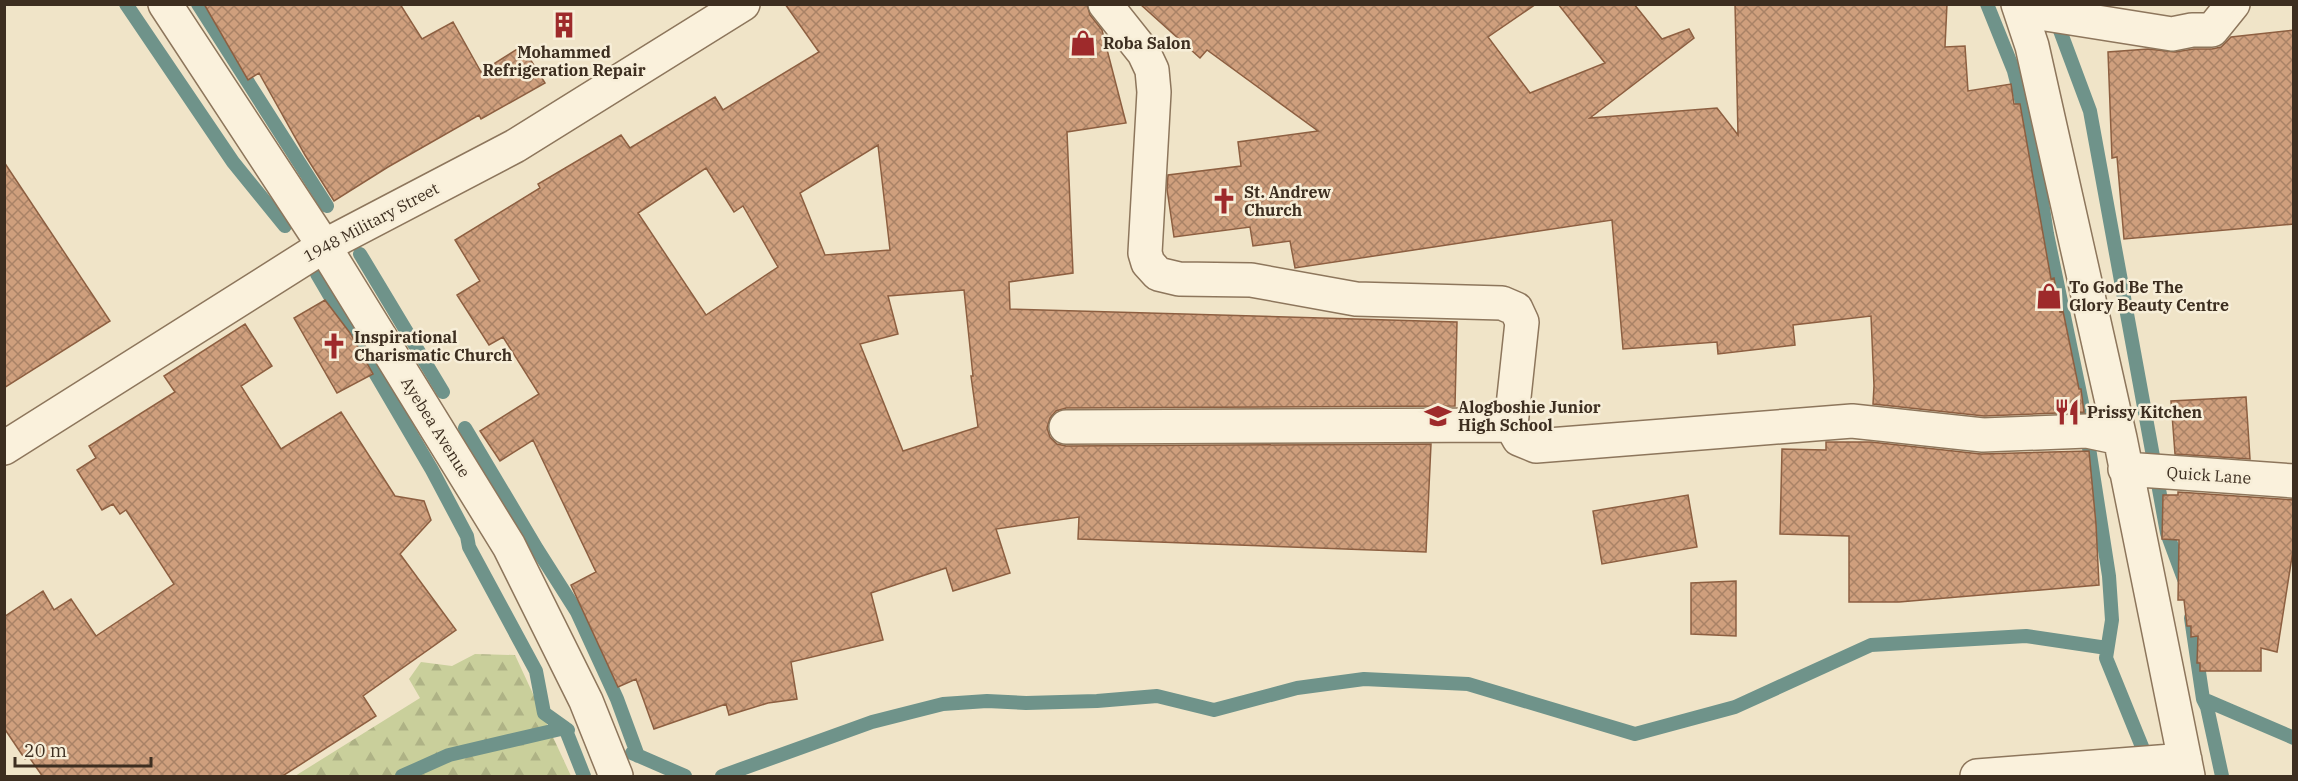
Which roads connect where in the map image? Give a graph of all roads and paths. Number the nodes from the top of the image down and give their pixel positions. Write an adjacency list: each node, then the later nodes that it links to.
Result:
1 (165, 4): 6 (street, Ayebea Avenue)
2 (743, 4): 6 (street, 1948 Military Street)
3 (1105, 4): 7 (street)
4 (2233, 4): 5 (street)
5 (2020, 7): 10 (street)
6 (324, 246): 9 (street, 1948 Military Street); 13 (street, Ayebea Avenue)
7 (1511, 425): 8 (street); 10 (street, Quick Lane)
8 (1066, 427)
9 (4, 448)
10 (2122, 454): 11 (street, Quick Lane); 12 (street)
11 (2294, 481)
12 (2186, 768): 14 (street)
13 (616, 777)
14 (1977, 777)

